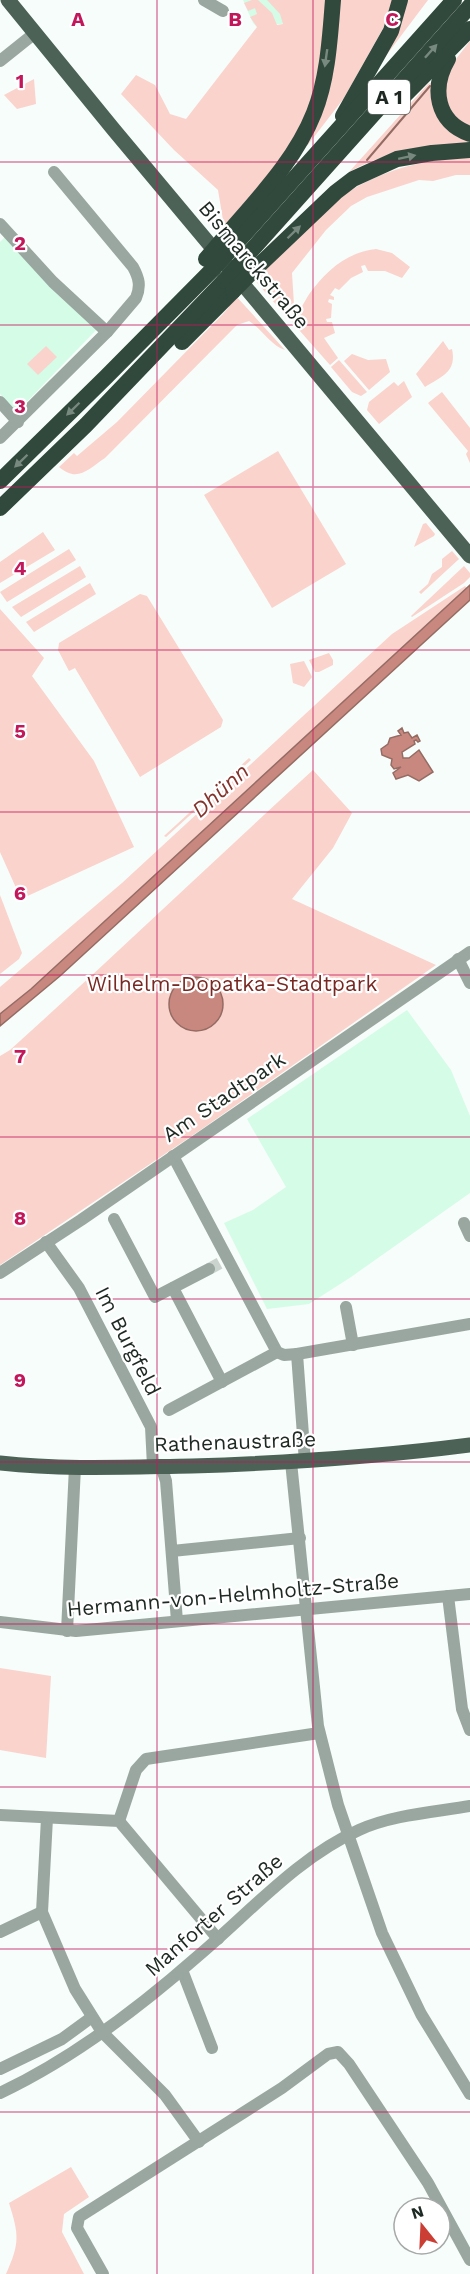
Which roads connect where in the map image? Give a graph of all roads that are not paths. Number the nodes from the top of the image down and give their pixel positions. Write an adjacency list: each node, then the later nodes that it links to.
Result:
1 (8, 0): 9 (main road, Bismarckstraße)
2 (204, 0): 7 (street)
3 (333, 0): 18 (highway, one-way to 18)
4 (400, 0): 12 (highway)
5 (454, 0): 12 (highway, A 1)
6 (470, 6): 16 (highway, A 1, one-way to 6)
7 (222, 11)
8 (470, 29): 10 (highway)
9 (35, 33): 11 (street); 26 (main road, Bismarckstraße)
10 (457, 43): 13 (highway); 16 (highway)
11 (0, 61)
12 (336, 133): 18 (highway, A 1)
13 (470, 134)
14 (470, 150): 18 (highway, one-way to 14)
15 (54, 171): 20 (street)
16 (308, 189): 18 (highway, A 1)
17 (0, 224): 20 (street)
18 (238, 255): 19 (highway, A 1, bridge); 19 (highway, bridge)
19 (219, 275): 24 (highway, A 1, one-way to 24); 25 (highway)
20 (107, 332): 22 (street)
21 (0, 402): 22 (street)
22 (18, 422): 23 (street)
23 (0, 438)
24 (0, 481)
25 (0, 508)
26 (467, 546)
27 (470, 952): 28 (street, Am Stadtpark)
28 (459, 959): 29 (street); 30 (street, Am Stadtpark)
29 (470, 982)
30 (173, 1156): 34 (street, Am Stadtpark); 35 (street)
31 (114, 1219): 37 (street)
32 (464, 1223): 33 (street)
33 (470, 1236)
34 (46, 1242): 36 (street, Am Stadtpark); 48 (street, Im Burgfeld)
35 (219, 1264): 37 (street); 41 (street)
36 (0, 1273)
37 (173, 1288): 43 (street)
38 (346, 1307): 40 (street)
39 (470, 1324): 40 (street)
40 (353, 1345): 42 (street)
41 (277, 1352): 42 (street); 43 (street)
42 (297, 1354): 46 (street)
43 (222, 1382): 44 (street)
44 (169, 1410)
45 (470, 1445): 46 (main road, Rathenaustraße)
46 (298, 1462): 48 (main road, Rathenaustraße); 50 (street)
47 (0, 1463): 49 (main road, Rathenaustraße)
48 (157, 1466): 49 (main road, Rathenaustraße); 51 (street, Im Burgfeld)
49 (75, 1467): 57 (street)
50 (300, 1538): 51 (street); 54 (street)
51 (172, 1551): 55 (street, Im Burgfeld)
52 (470, 1593): 53 (street, Hermann-von-Helmholtz-Straße)
53 (448, 1596): 54 (street, Hermann-von-Helmholtz-Straße); 58 (street)
54 (306, 1608): 55 (street, Hermann-von-Helmholtz-Straße); 59 (street)
55 (177, 1621): 57 (street, Hermann-von-Helmholtz-Straße)
56 (0, 1622): 57 (street, Hermann-von-Helmholtz-Straße)
57 (67, 1631)
58 (470, 1730)
59 (319, 1733): 63 (street); 64 (street)
60 (470, 1806): 64 (street, Manforter Straße)
61 (0, 1815): 62 (street)
62 (47, 1818): 63 (street); 65 (street)
63 (119, 1821): 67 (street)
64 (348, 1835): 67 (street, Manforter Straße); 74 (street)
65 (42, 1912): 66 (street); 69 (street)
66 (0, 1932)
67 (218, 1939): 68 (street, Manforter Straße)
68 (182, 1970): 70 (street, Manforter Straße); 71 (street)
69 (92, 2017): 70 (street); 72 (street)
70 (102, 2032): 73 (street, Manforter Straße); 75 (street)
71 (212, 2048)
72 (0, 2069)
73 (0, 2093)
74 (470, 2094)
75 (199, 2142): 76 (street); 77 (street)
76 (470, 2260)
77 (103, 2274)

